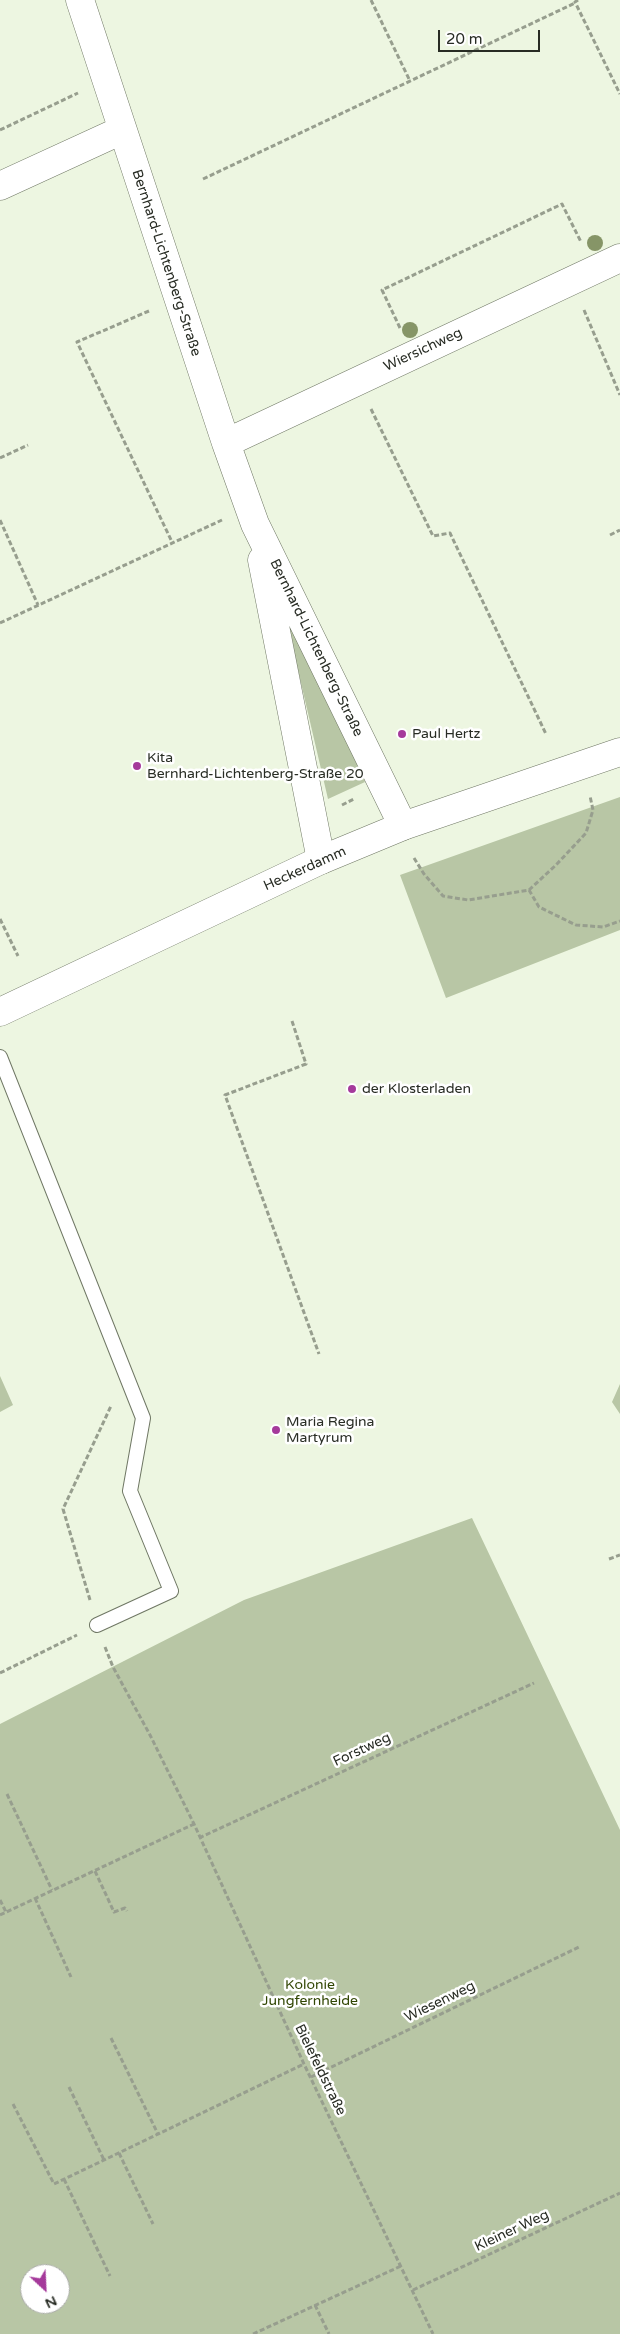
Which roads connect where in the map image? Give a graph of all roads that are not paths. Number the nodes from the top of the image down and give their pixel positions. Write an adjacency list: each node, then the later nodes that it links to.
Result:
1 (80, 0): 2 (street, Bernhard-Lichtenberg-Straße)
2 (122, 130): 3 (street); 5 (street, Bernhard-Lichtenberg-Straße)
3 (0, 186)
4 (620, 258): 5 (street, Wiersichweg)
5 (226, 443): 6 (street, Bernhard-Lichtenberg-Straße)
6 (255, 524): 8 (street, Bernhard-Lichtenberg-Straße); 9 (street, Bernhard-Lichtenberg-Straße)
7 (620, 752): 8 (street, Heckerdamm)
8 (403, 826): 9 (street, Heckerdamm)
9 (320, 860): 10 (street, Heckerdamm)
10 (0, 1012)
11 (0, 1057): 12 (lane)
12 (97, 1625)

